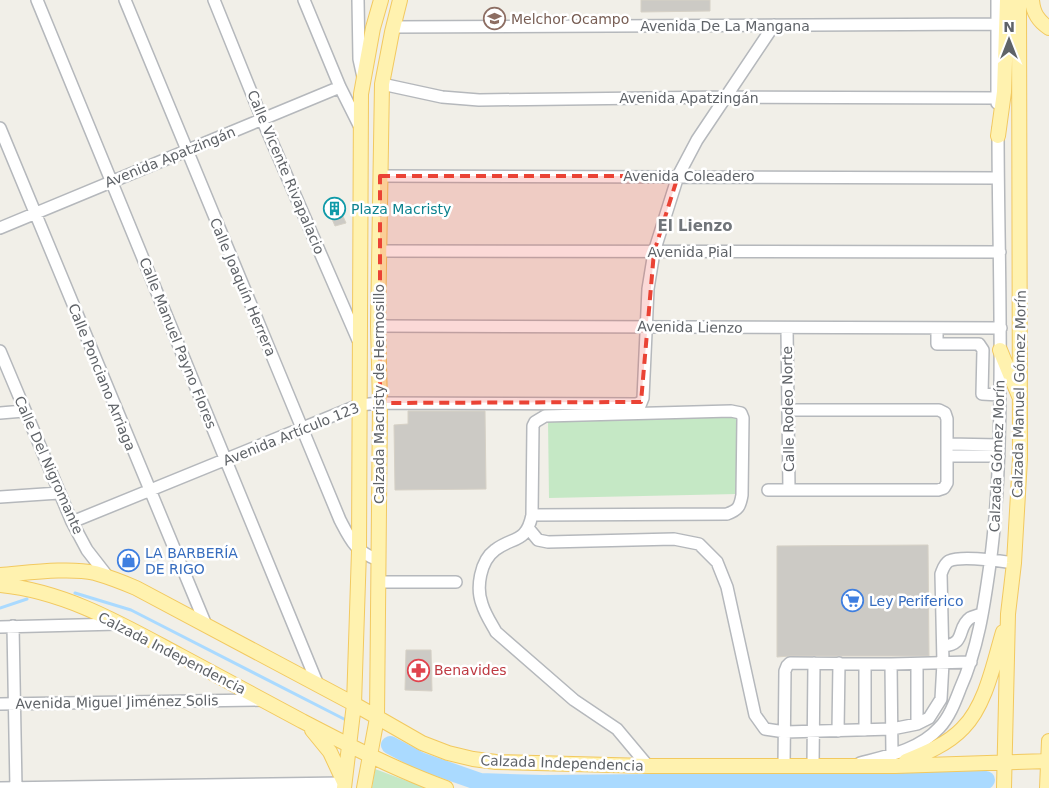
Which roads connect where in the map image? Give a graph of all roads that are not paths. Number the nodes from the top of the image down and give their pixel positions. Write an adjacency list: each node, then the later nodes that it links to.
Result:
1 (37, 0): 30 (street, Calle Manuel Payno Flores)
2 (125, 0): 26 (street, Calle Joaquín Herrera)
3 (214, 0): 22 (street, Calle Vicente Rivapalacio)
4 (304, 0): 19 (street)
5 (358, 0): 17 (street)
6 (381, 0): 16 (main road, Calzada Macristy de Hermosillo)
7 (400, 0): 14 (main road, Calzada Macristy de Hermosillo)
8 (997, 0): 12 (street, Calzada Gómez Morín)
9 (1007, 0): 25 (main road)
10 (1019, 0): 46 (main road, Calzada Manuel Gómez Morín)
11 (1032, 0): 15 (main road)
12 (997, 24): 13 (street, Avenida De La Mangana); 21 (street, Calzada Gómez Morín)
13 (774, 25): 14 (street, Avenida De La Mangana); 20 (street)
14 (393, 27): 18 (main road, Calzada Macristy de Hermosillo)
15 (1049, 28)
16 (367, 58): 17 (main road, Calzada Macristy de Hermosillo); 18 (main road)
17 (363, 77): 23 (main road, Calzada Macristy de Hermosillo)
18 (382, 84): 20 (street, Avenida Apatzingán); 27 (main road, Calzada Macristy de Hermosillo)
19 (340, 87): 22 (street, Avenida Apatzingán); 23 (street)
20 (726, 97): 21 (street, Avenida Apatzingán); 28 (street)
21 (997, 98): 25 (street, Calzada Gómez Morín)
22 (262, 119): 26 (street, Avenida Apatzingán); 41 (street, Calle Vicente Rivapalacio)
23 (360, 127): 41 (main road, Calzada Macristy de Hermosillo)
24 (0, 128): 31 (street, Calle Ponciano Arriaga)
25 (998, 136): 29 (street, Calzada Gómez Morín)
26 (186, 150): 30 (street, Avenida Apatzingán); 53 (street, Calle Joaquín Herrera)
27 (380, 176): 28 (street, Avenida Coleadero); 33 (main road, Calzada Macristy de Hermosillo)
28 (678, 176): 29 (street, Avenida Coleadero); 34 (street)
29 (998, 178): 35 (street, Calzada Gómez Morín)
30 (111, 181): 31 (street, Avenida Apatzingán); 56 (street, Calle Manuel Payno Flores)
31 (34, 213): 32 (street, Avenida Apatzingán); 57 (street, Calle Ponciano Arriaga)
32 (0, 228)
33 (380, 251): 34 (street, Avenida Pial); 36 (main road, Calzada Macristy de Hermosillo)
34 (654, 252): 35 (street, Avenida Pial); 37 (street)
35 (1000, 252): 38 (street, Calzada Gómez Morín)
36 (378, 326): 37 (street, Avenida Lienzo); 47 (main road, Calzada Macristy de Hermosillo)
37 (646, 326): 39 (street, Avenida Lienzo); 49 (street)
38 (1001, 328): 40 (street, Avenida Lienzo); 43 (street, Calzada Gómez Morín)
39 (787, 329): 40 (street, Avenida Lienzo); 50 (street, Calle Rodeo Norte)
40 (937, 329): 42 (street)
41 (360, 344): 48 (main road, Calzada Macristy de Hermosillo)
42 (983, 350): 43 (street); 45 (street)
43 (1000, 350): 45 (street, Calzada Gómez Morín); 46 (main road)
44 (0, 351): 51 (street, Calle Del Nigromante)
45 (1000, 395): 55 (street, Calzada Gómez Morín)
46 (1021, 400): 69 (main road, Calzada Manuel Gómez Morín)
47 (380, 402): 48 (street, Avenida Artículo 123); 49 (street, Avenida Artículo 123); 67 (main road, Calzada Macristy de Hermosillo)
48 (360, 405): 53 (street, Avenida Artículo 123); 66 (main road, Calzada Macristy de Hermosillo)
49 (638, 407): 62 (street); 62 (street)
50 (788, 410): 54 (street); 59 (street, Calle Rodeo Norte)
51 (24, 411): 52 (street); 60 (street, Calle Del Nigromante)
52 (0, 413)
53 (303, 429): 56 (street, Avenida Artículo 123); 66 (street, Calle Joaquín Herrera)
54 (948, 450): 55 (street); 59 (street)
55 (999, 451): 68 (street, Calzada Gómez Morín)
56 (226, 460): 57 (street, Avenida Artículo 123); 90 (street, Calle Manuel Payno Flores)
57 (149, 490): 63 (street, Avenida Artículo 123); 79 (street, Calle Ponciano Arriaga)
58 (768, 490): 59 (street)
59 (789, 490)
60 (60, 493): 61 (street); 63 (street, Calle Del Nigromante)
61 (0, 497)
62 (532, 515): 64 (street)
63 (72, 522): 65 (street, Calle Del Nigromante)
64 (529, 529): 101 (street); 109 (street)
65 (87, 550): 70 (street, Calle Del Nigromante); 72 (street, Calle Del Nigromante)
66 (359, 551): 67 (street); 94 (main road, Calzada Macristy de Hermosillo)
67 (378, 560): 73 (main road, Calzada Macristy de Hermosillo)
68 (991, 560): 69 (street); 76 (street, Calzada Gómez Morín); 82 (street)
69 (1014, 563): 77 (main road, Calzada Manuel Gómez Morín)
70 (81, 572): 71 (main road, Calzada Independencia); 72 (main road, Calzada Independencia)
71 (0, 574)
72 (108, 577): 79 (main road, Calzada Independencia)
73 (379, 582): 74 (street); 95 (main road, Calzada Macristy de Hermosillo)
74 (456, 582)
75 (0, 585): 78 (main road, Calzada Independencia)
76 (982, 614): 82 (street); 83 (street, Calzada Gómez Morín)
77 (1008, 614): 106 (main road); 108 (main road, Calzada Manuel Gómez Morín)
78 (120, 624): 80 (street); 91 (main road, Calzada Independencia)
79 (206, 625): 90 (main road, Calzada Independencia)
80 (13, 626): 81 (street); 93 (street)
81 (0, 627)
82 (943, 646): 86 (street)
83 (971, 662): 86 (street); 106 (street, Calzada Gómez Morín)
84 (814, 663): 85 (street); 101 (street); 102 (street)
85 (839, 663): 87 (street); 100 (street)
86 (943, 663): 89 (street); 97 (street)
87 (865, 664): 88 (street); 99 (street)
88 (891, 664): 89 (street); 98 (street)
89 (917, 664): 97 (street)
90 (318, 685): 94 (main road, Calzada Independencia)
91 (263, 700): 93 (street, Avenida Miguel Jiménez Solis); 96 (main road, Calzada Independencia)
92 (0, 704): 93 (street, Avenida Miguel Jiménez Solis)
93 (14, 704): 114 (street)
94 (354, 704): 95 (main road, Calzada Independencia); 104 (main road, Calzada Macristy de Hermosillo)
95 (378, 718): 105 (main road, Calzada Macristy de Hermosillo); 109 (main road, Calzada Independencia)
96 (305, 722): 104 (main road, Calzada Independencia); 112 (main road)
97 (917, 724): 98 (street)
98 (892, 729): 99 (street); 106 (street)
99 (865, 730): 100 (street)
100 (838, 731): 102 (street)
101 (785, 732): 102 (street); 110 (street)
102 (813, 732): 111 (street)
103 (1049, 741): 107 (main road)
104 (350, 747): 105 (main road, Calzada Independencia); 112 (main road, Calzada Macristy de Hermosillo)
105 (370, 757): 115 (main road, Calzada Macristy de Hermosillo); 116 (main road, Calzada Independencia)
106 (893, 760): 108 (main road, Calzada Independencia); 111 (main road, Calzada Independencia)
107 (1048, 761): 108 (main road, Calzada Independencia); 118 (main road)
108 (1005, 762): 117 (main road, Calzada Manuel Gómez Morín)
109 (648, 766): 110 (main road, Calzada Independencia)
110 (784, 766): 111 (main road, Calzada Independencia)
111 (813, 766)
112 (344, 785): 114 (street)
113 (0, 788): 114 (street)
114 (16, 788)
115 (364, 788)
116 (446, 788)
117 (1004, 788)
118 (1047, 788)

